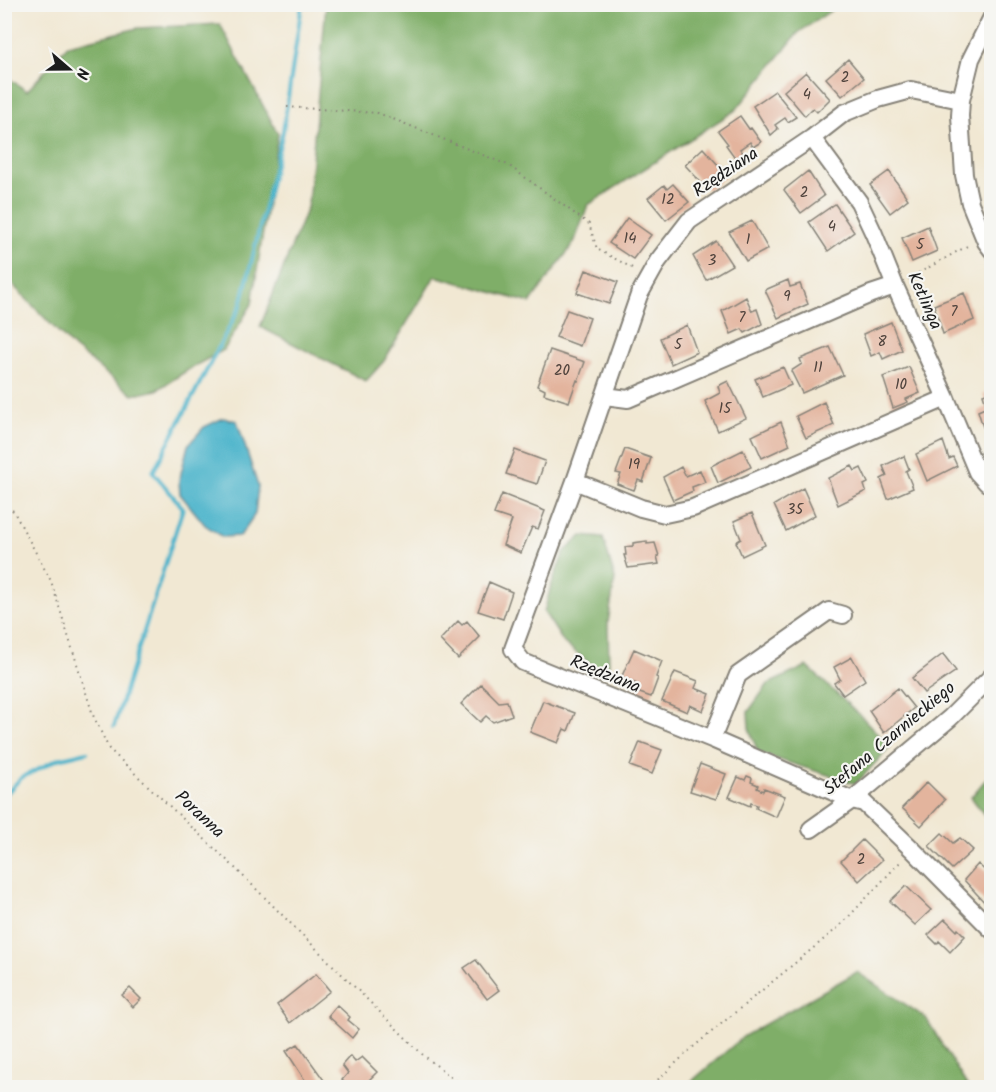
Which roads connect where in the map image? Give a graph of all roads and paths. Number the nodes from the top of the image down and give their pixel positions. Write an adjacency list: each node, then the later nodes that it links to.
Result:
1 (992, 17): 2 (street)
2 (962, 100): 4 (street, Rzędziana); 6 (street)
3 (286, 107): 7 (path)
4 (812, 138): 7 (street, Rzędziana); 8 (street, Ketlinga)
5 (969, 245): 8 (path)
6 (991, 247)
7 (649, 277): 9 (street, Rzędziana)
8 (895, 286): 9 (street); 10 (street, Ketlinga)
9 (604, 396): 11 (street, Rzędziana)
10 (946, 398): 11 (street); 12 (street, Ketlinga)
11 (575, 481): 16 (street, Rzędziana)
12 (992, 484)
13 (4, 501): 21 (path, Poranna)
14 (843, 615): 16 (street)
15 (992, 676): 17 (street, Stefana Czarnieckiego)
16 (712, 739): 17 (street, Rzędziana)
17 (852, 800): 18 (street, Stefana Czarnieckiego); 19 (street, Rzędziana)
18 (811, 829)
19 (912, 849): 20 (street, Rzędziana); 22 (path)
20 (992, 930)
21 (465, 1088)
22 (649, 1088)

